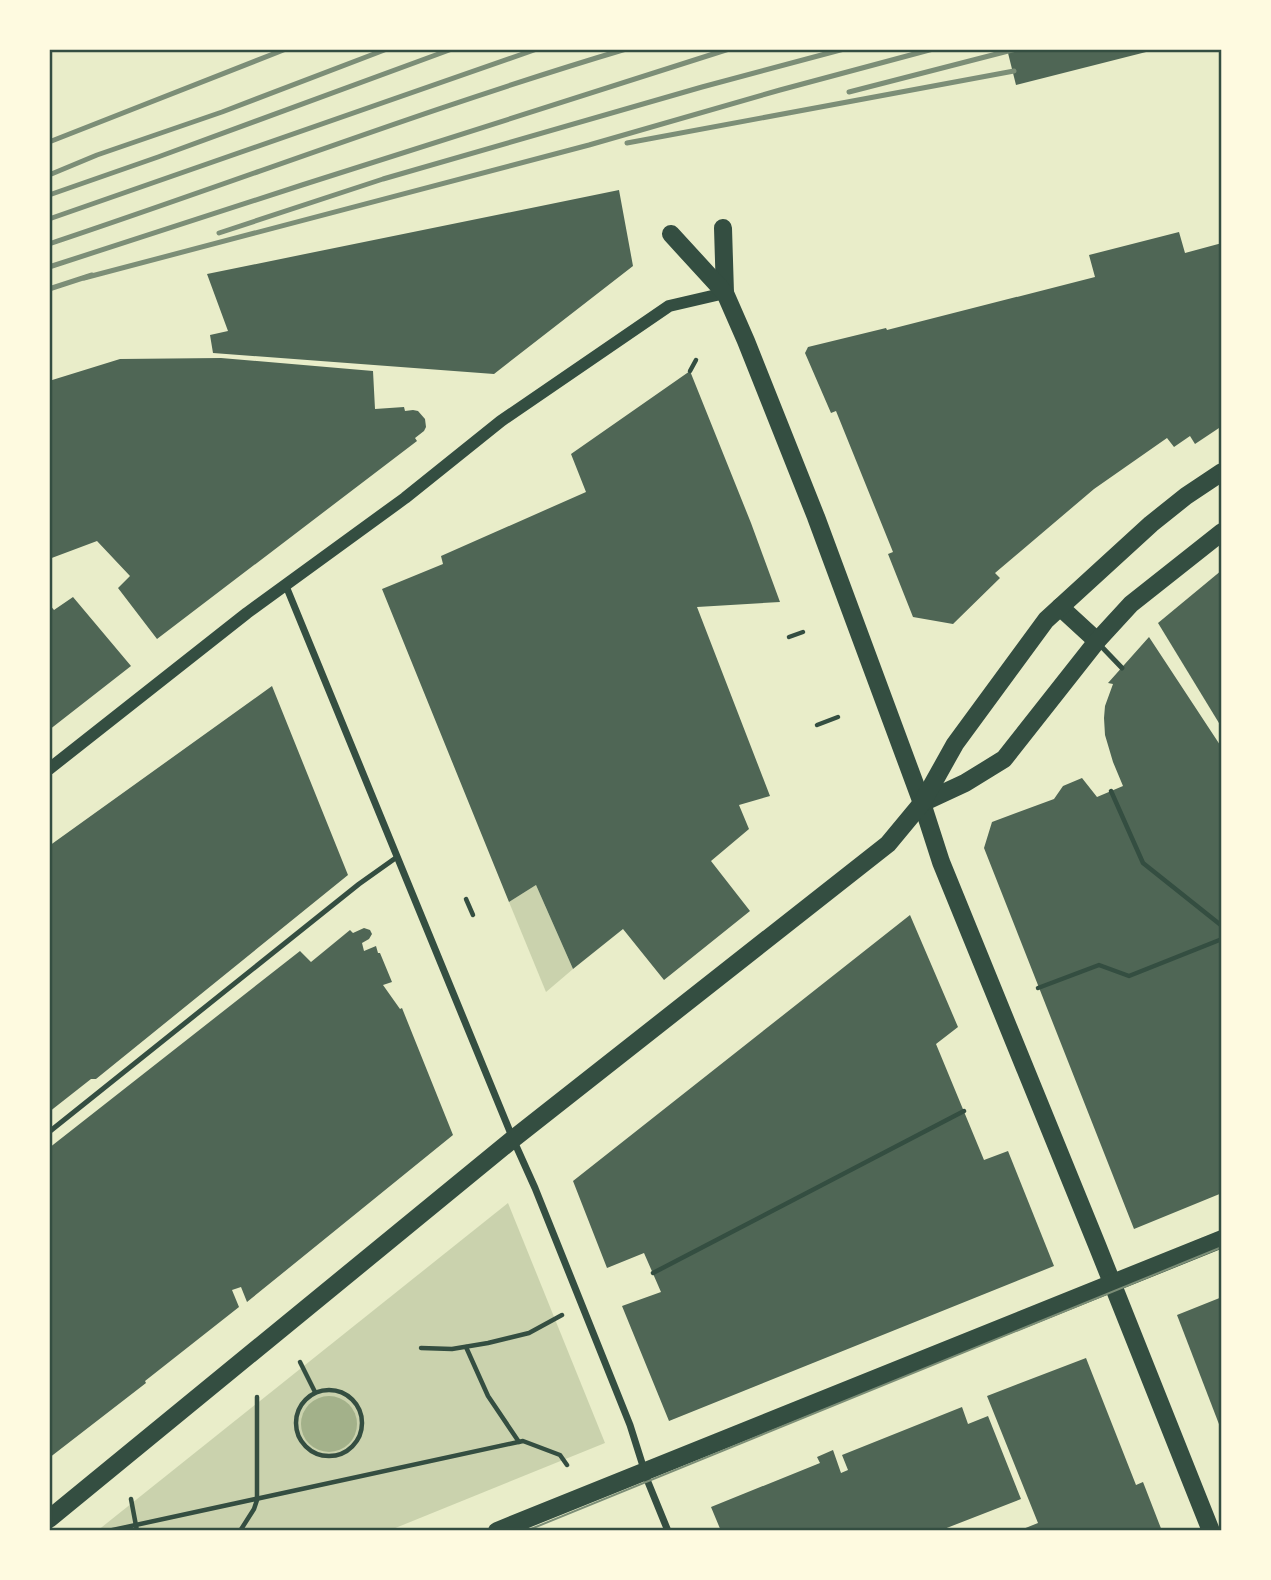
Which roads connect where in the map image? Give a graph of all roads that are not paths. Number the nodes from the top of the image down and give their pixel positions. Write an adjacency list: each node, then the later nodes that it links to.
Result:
1 (723, 229): 3 (main road)
2 (671, 234): 3 (main road)
3 (725, 293): 6 (street); 11 (main road)
4 (1222, 472): 7 (main road)
5 (1222, 532): 8 (main road)
6 (286, 586): 10 (street); 12 (street)
7 (1060, 607): 8 (main road); 11 (main road)
8 (1097, 642): 9 (lane); 11 (main road)
9 (1122, 668)
10 (49, 769)
11 (922, 803): 14 (main road); 16 (main road)
12 (397, 857): 13 (lane); 14 (street)
13 (49, 1132)
14 (513, 1139): 17 (street); 18 (main road)
15 (1222, 1239): 16 (main road)
16 (1112, 1283): 17 (main road); 21 (main road)
17 (645, 1471): 19 (main road); 20 (street)
18 (49, 1519)
19 (497, 1531)
20 (668, 1531)
21 (1211, 1531)

